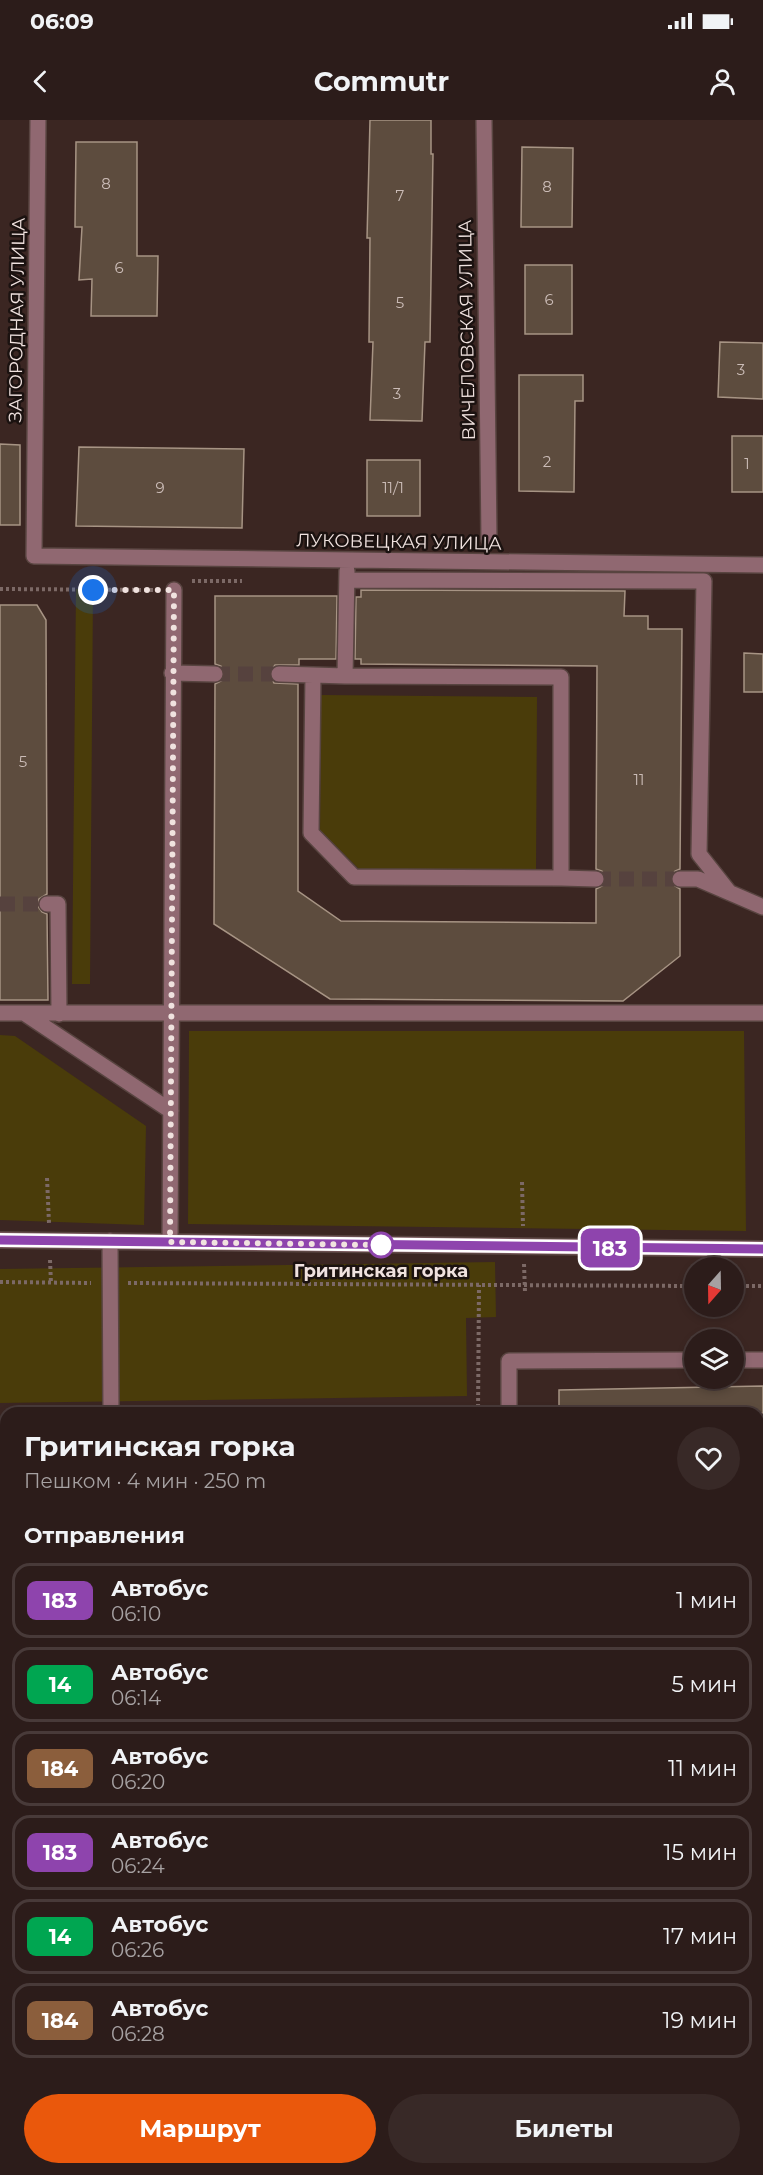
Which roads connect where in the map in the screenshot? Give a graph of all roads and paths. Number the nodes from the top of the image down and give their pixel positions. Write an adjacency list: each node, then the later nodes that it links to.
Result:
1 (38, 120): 4 (street, ЗАГОРОДНАЯ УЛИЦА)
2 (484, 120): 3 (street, ВИЧЕЛОВСКАЯ УЛИЦА)
3 (489, 539)
4 (34, 556): 5 (street, ЛУКОВЕЦКАЯ УЛИЦА)
5 (348, 561): 6 (street, ЛУКОВЕЦКАЯ УЛИЦА); 7 (street)
6 (763, 565)
7 (347, 580): 14 (street); 18 (street)
8 (0, 589): 9 (path)
9 (174, 590): 10 (street)
10 (172, 673): 11 (street); 25 (street)
11 (215, 674)
12 (279, 674): 13 (street)
13 (314, 675): 14 (street); 15 (street)
14 (345, 676): 15 (street)
15 (561, 878): 16 (street)
16 (596, 879)
17 (680, 879): 18 (street)
18 (729, 892): 20 (street)
19 (47, 904): 24 (street)
20 (763, 907)
21 (0, 1013): 22 (street)
22 (24, 1013): 24 (street); 26 (street)
23 (763, 1013): 25 (street)
24 (59, 1014): 25 (street)
25 (171, 1014): 26 (street)
26 (171, 1111): 29 (street)
27 (0, 1240): 28 (street)
28 (110, 1241): 29 (street); 32 (street)
29 (170, 1242): 30 (street)
30 (763, 1249)
31 (0, 1282): 32 (path)
32 (110, 1283): 33 (path); 40 (street)
33 (478, 1285): 34 (path); 41 (path)
34 (684, 1286)
35 (744, 1286): 36 (path)
36 (763, 1286)
37 (684, 1360): 42 (street)
38 (744, 1360): 39 (street)
39 (763, 1360)
40 (111, 1407)
41 (478, 1407)
42 (509, 1407)

